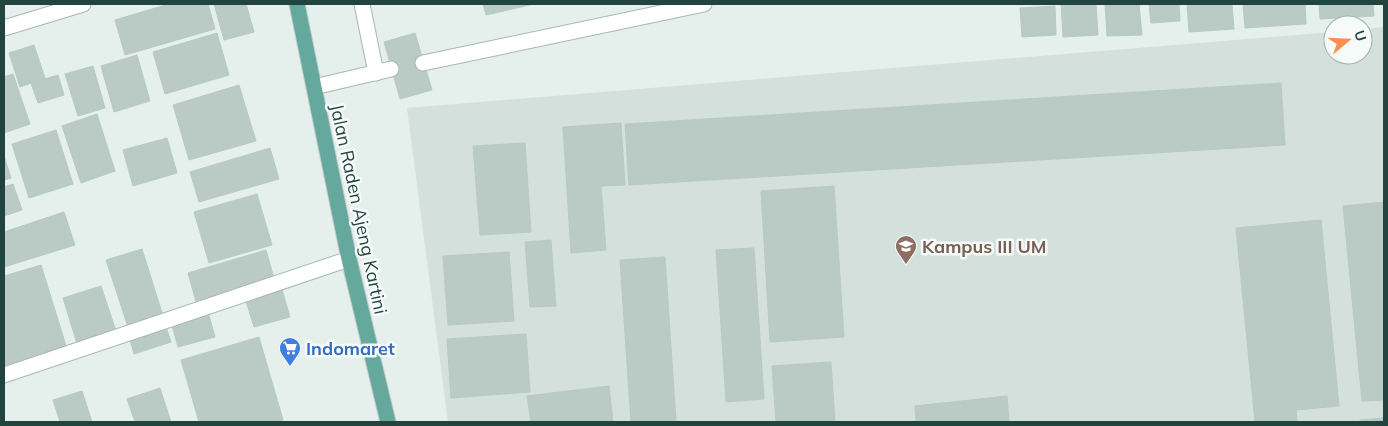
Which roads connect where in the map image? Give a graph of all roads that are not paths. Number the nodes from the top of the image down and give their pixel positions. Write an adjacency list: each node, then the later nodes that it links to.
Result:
1 (83, 4): 5 (street)
2 (298, 4): 9 (main road, Jalan Raden Ajeng Kartini)
3 (362, 4): 8 (street)
4 (704, 4): 6 (street)
5 (4, 28)
6 (424, 62)
7 (391, 69): 8 (street)
8 (376, 73): 9 (street)
9 (314, 87): 10 (main road, Jalan Raden Ajeng Kartini)
10 (349, 258): 11 (street); 12 (main road, Jalan Raden Ajeng Kartini)
11 (4, 375)
12 (388, 422)

